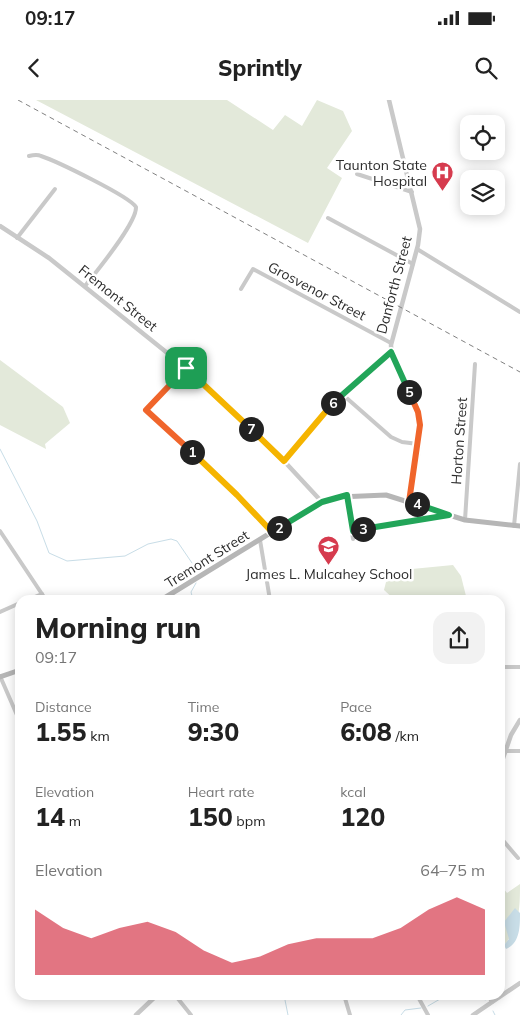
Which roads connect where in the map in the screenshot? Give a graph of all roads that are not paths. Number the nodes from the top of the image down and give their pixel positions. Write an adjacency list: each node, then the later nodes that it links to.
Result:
1 (389, 100): 5 (street, Danforth Street)
2 (30, 156): 11 (street)
3 (357, 174): 5 (street)
4 (54, 189): 8 (street)
5 (412, 192): 9 (street, Danforth Street)
6 (328, 218): 10 (street)
7 (0, 226): 8 (street, Fremont Street)
8 (17, 238): 11 (street, Fremont Street)
9 (417, 248): 10 (street, Danforth Street); 13 (street)
10 (412, 264): 14 (street, Danforth Street)
11 (85, 286): 17 (street, Fremont Street)
12 (241, 289): 14 (street, Grosvenor Street)
13 (520, 312)
14 (391, 343): 15 (street, Danforth Street)
15 (391, 352): 18 (street); 19 (street, Danforth Street)
16 (475, 364): 26 (street, Horton Street)
17 (186, 368): 20 (street, Fremont Street); 31 (street)
18 (342, 394): 19 (street); 20 (street)
19 (418, 444): 24 (street, Danforth Street)
20 (284, 461): 23 (street, Fremont Street)
21 (520, 464): 27 (street)
22 (347, 495): 23 (main road, Tremont Street); 24 (main road, Tremont Street); 30 (street)
23 (322, 502): 31 (main road, Tremont Street)
24 (409, 502): 25 (main road, Tremont Street)
25 (449, 515): 26 (main road, Tremont Street); 30 (street)
26 (465, 520): 27 (main road, Tremont Street)
27 (514, 526): 28 (main road, Tremont Street)
28 (520, 526)
29 (0, 531): 34 (street)
30 (353, 531): 32 (street)
31 (272, 532): 33 (main road, Tremont Street)
32 (353, 539)
33 (260, 540): 35 (main road, Tremont Street); 36 (street)
34 (42, 594)
35 (169, 595)
36 (269, 595)
37 (15, 605): 38 (street)
38 (0, 612)
39 (505, 667): 40 (street)
40 (520, 667)
41 (15, 672): 42 (main road)
42 (0, 676): 43 (street)
43 (15, 710)
44 (520, 720): 45 (street)
45 (506, 751): 46 (street)
46 (520, 751)
47 (505, 843): 48 (street)
48 (518, 858)
49 (520, 983): 50 (street)
50 (505, 993)
51 (152, 1000): 57 (street)
52 (179, 1000): 58 (street)
53 (346, 1000): 59 (street)
54 (420, 1000): 60 (street)
55 (495, 1000): 56 (street)
56 (492, 1002): 61 (street)
57 (136, 1015)
58 (191, 1015)
59 (350, 1015)
60 (428, 1015)
61 (473, 1015)

